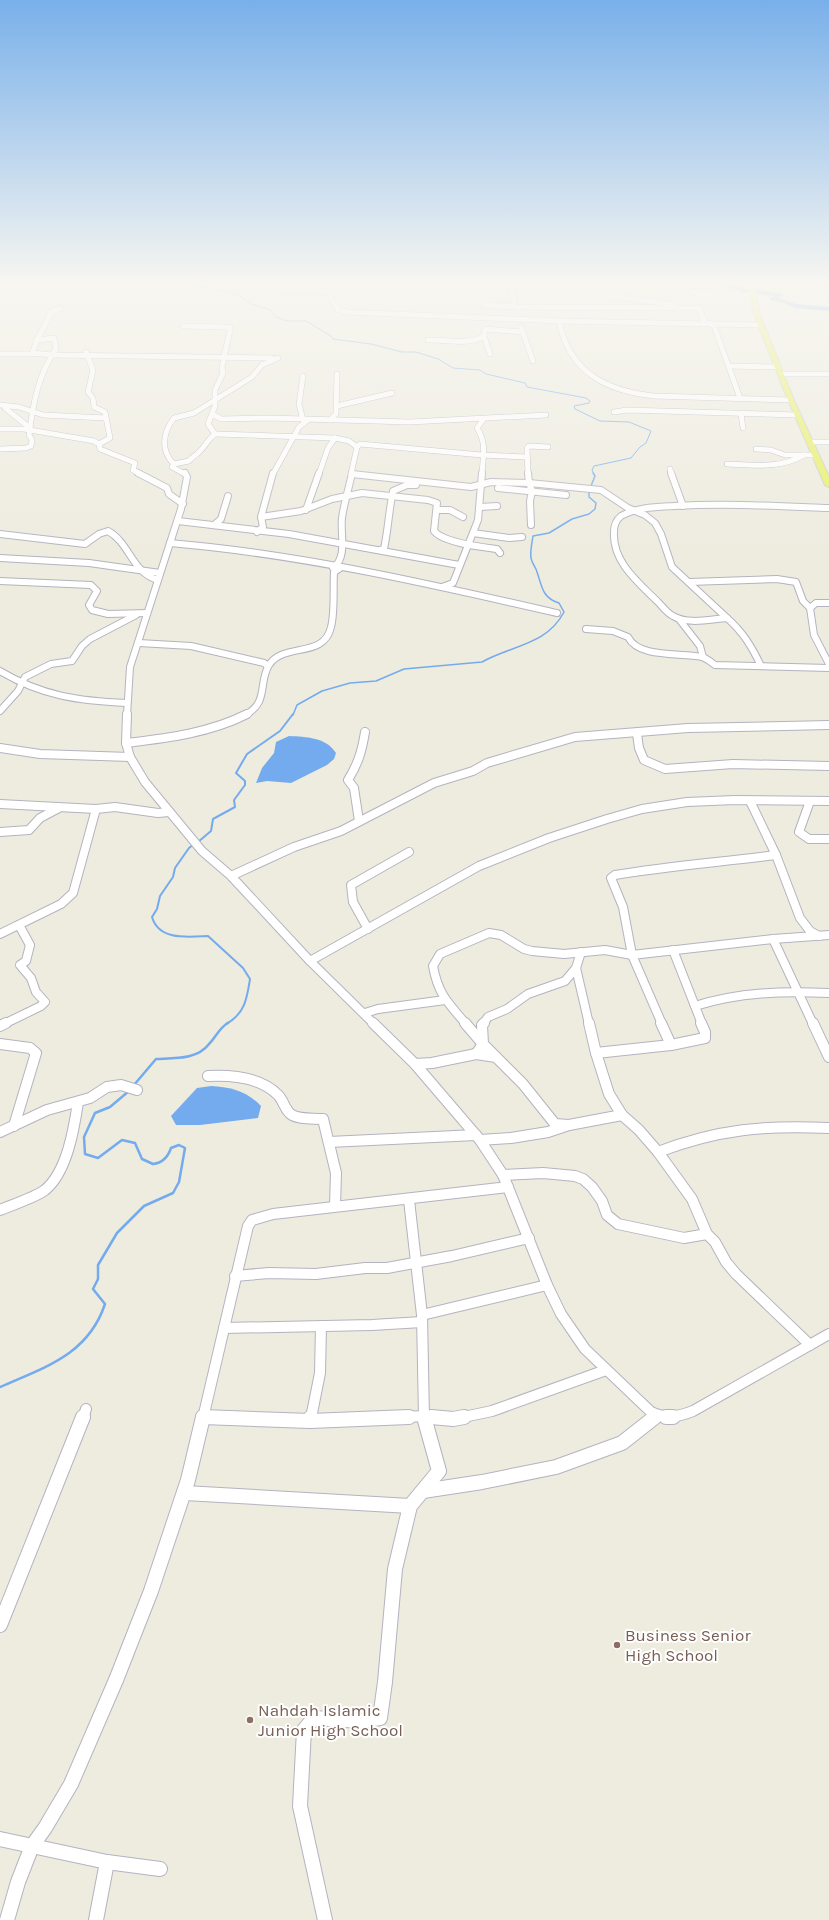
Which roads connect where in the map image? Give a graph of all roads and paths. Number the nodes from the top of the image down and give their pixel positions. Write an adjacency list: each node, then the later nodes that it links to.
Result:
1 (43, 374): 17 (street)
2 (93, 374): 24 (street)
3 (222, 374): 13 (street)
4 (256, 374): 13 (street)
5 (336, 374): 16 (street)
6 (590, 374): 12 (street)
7 (732, 374): 12 (street)
8 (782, 374): 9 (street); 14 (main road)
9 (829, 374)
10 (303, 376): 26 (street)
11 (392, 393): 16 (street)
12 (740, 398): 14 (street)
13 (215, 399): 19 (street); 46 (street)
14 (791, 400): 22 (main road)
15 (0, 405): 17 (street); 23 (street)
16 (338, 406): 27 (street)
17 (32, 410): 24 (street); 25 (street)
18 (614, 412): 20 (street)
19 (212, 414): 26 (street); 32 (street)
20 (741, 414): 22 (street); 29 (street)
21 (546, 415): 28 (street)
22 (798, 415): 35 (main road)
23 (18, 416): 25 (street); 31 (street)
24 (106, 418): 37 (street)
25 (31, 420): 31 (street)
26 (305, 420): 27 (street); 33 (street)
27 (330, 420): 28 (street)
28 (483, 420): 44 (street)
29 (743, 428)
30 (0, 429): 31 (street)
31 (30, 429): 37 (street); 40 (street)
32 (215, 434): 33 (street); 46 (street)
33 (295, 436): 34 (street); 67 (street)
34 (335, 438): 38 (street); 64 (street)
35 (810, 442): 36 (street); 43 (main road)
36 (829, 442)
37 (98, 444): 59 (street)
38 (357, 447): 44 (street); 49 (street)
39 (548, 447): 45 (street)
40 (0, 449)
41 (756, 449): 42 (street)
42 (804, 455): 43 (street); 47 (street)
43 (816, 455): 52 (main road)
44 (482, 456): 45 (street); 53 (street)
45 (526, 457): 50 (street)
46 (174, 464): 59 (street)
47 (727, 464)
48 (670, 469): 61 (street)
49 (352, 474): 51 (street); 57 (street)
50 (529, 483): 53 (street); 54 (street); 66 (street)
51 (437, 484): 53 (street); 58 (street)
52 (829, 485)
53 (481, 487): 54 (street); 62 (street)
54 (532, 491): 55 (street); 71 (street)
55 (566, 495)
56 (228, 496): 70 (street)
57 (346, 496): 58 (street); 64 (street); 78 (street)
58 (392, 496): 65 (street); 80 (street)
59 (183, 504): 69 (street)
60 (497, 506): 62 (street)
61 (683, 506): 63 (street); 66 (street)
62 (480, 507): 73 (street)
63 (829, 508)
64 (306, 510): 67 (street)
65 (437, 510): 68 (street); 79 (street)
66 (636, 510): 88 (street); 96 (street)
67 (261, 517): 72 (street)
68 (463, 517)
69 (178, 520): 70 (street); 77 (street)
70 (214, 525): 72 (street)
71 (531, 525)
72 (257, 532): 78 (street)
73 (474, 533): 75 (street); 79 (street)
74 (0, 534): 85 (street)
75 (496, 537): 76 (street); 79 (street)
76 (522, 537)
77 (170, 543): 84 (street); 86 (street)
78 (343, 543): 80 (street); 84 (street)
79 (469, 544): 81 (street); 83 (street)
80 (380, 550): 83 (street)
81 (500, 553)
82 (0, 558): 85 (street)
83 (459, 565): 89 (street)
84 (336, 568): 89 (street); 100 (street)
85 (139, 569): 86 (street)
86 (159, 576): 92 (street)
87 (0, 581): 94 (street)
88 (689, 582): 91 (street); 95 (street)
89 (442, 587): 93 (street)
90 (829, 603): 91 (street)
91 (810, 608): 101 (street)
92 (147, 613): 94 (street); 98 (street)
93 (557, 613)
94 (137, 615): 105 (street)
95 (727, 618): 96 (street); 102 (street)
96 (679, 619): 99 (street)
97 (586, 629): 99 (street)
98 (138, 643): 100 (street); 106 (street)
99 (703, 657): 102 (street)
100 (268, 663): 111 (street)
101 (829, 664)
102 (761, 666): 103 (street)
103 (829, 668)
104 (0, 671): 105 (street)
105 (20, 683): 106 (street); 107 (street)
106 (127, 703): 111 (street)
107 (0, 711)
108 (829, 725): 110 (street)
109 (366, 732): 122 (street)
110 (637, 734): 114 (street); 122 (street)
111 (126, 744): 113 (street)
112 (0, 748): 113 (street)
113 (130, 757): 121 (street)
114 (829, 766)
115 (750, 801): 116 (street); 126 (street); 129 (street)
116 (810, 801): 117 (street); 124 (street)
117 (829, 801)
118 (0, 804): 119 (street)
119 (59, 808): 120 (street); 123 (street)
120 (96, 809): 121 (street); 128 (street)
121 (169, 812): 127 (street)
122 (359, 821): 127 (street)
123 (0, 832)
124 (829, 839)
125 (409, 852): 129 (street)
126 (776, 855): 131 (street); 135 (street)
127 (231, 876): 136 (street)
128 (19, 925): 130 (street); 143 (street)
129 (368, 929): 136 (street)
130 (0, 934)
131 (824, 936): 132 (street)
132 (773, 939): 133 (street); 138 (street)
133 (673, 950): 135 (street); 141 (street)
134 (580, 952): 135 (street); 137 (street); 140 (street)
135 (632, 955): 146 (street)
136 (310, 961): 142 (street)
137 (576, 968): 145 (street); 147 (street)
138 (798, 992): 139 (street); 141 (street); 150 (street)
139 (829, 993)
140 (445, 1000): 142 (street); 145 (street)
141 (695, 1006): 146 (street)
142 (365, 1013): 151 (street)
143 (0, 1026)
144 (0, 1044): 156 (street)
145 (483, 1044): 148 (street); 149 (street)
146 (671, 1045): 147 (street)
147 (596, 1053): 155 (street)
148 (476, 1054): 149 (street); 151 (street)
149 (496, 1057): 157 (street)
150 (829, 1057)
151 (415, 1064): 160 (street)
152 (208, 1076): 161 (street)
153 (138, 1090): 154 (street)
154 (78, 1102): 156 (street); 167 (street)
155 (622, 1115): 157 (street); 162 (street)
156 (14, 1126): 159 (street)
157 (551, 1128): 160 (street)
158 (829, 1128): 162 (street)
159 (0, 1132)
160 (478, 1138): 161 (street); 163 (street)
161 (329, 1142): 166 (street)
162 (658, 1152): 168 (street)
163 (502, 1175): 164 (street); 168 (street)
164 (508, 1187): 165 (street); 169 (street)
165 (409, 1200): 166 (street); 170 (street)
166 (335, 1206): 171 (street)
167 (0, 1210)
168 (708, 1234): 177 (street)
169 (529, 1238): 170 (street); 172 (street)
170 (417, 1263): 171 (street); 173 (street)
171 (235, 1276): 175 (street)
172 (547, 1285): 173 (street); 178 (street)
173 (422, 1318): 174 (street); 181 (street)
174 (322, 1326): 175 (street); 183 (street)
175 (224, 1328): 182 (street)
176 (829, 1334): 177 (street)
177 (810, 1345): 180 (street)
178 (606, 1370): 180 (street); 181 (street)
179 (86, 1409): 187 (street)
180 (657, 1415): 184 (street)
181 (424, 1416): 183 (street); 184 (street)
182 (203, 1417): 183 (street); 185 (street)
183 (310, 1421)
184 (423, 1491): 186 (street)
185 (185, 1493): 186 (street); 189 (street)
186 (410, 1506): 194 (street)
187 (0, 1625)
188 (0, 1840): 189 (street)
189 (32, 1846): 190 (street); 192 (street)
190 (107, 1862): 191 (street); 193 (street)
191 (160, 1868)
192 (6, 1920)
193 (96, 1920)
194 (325, 1920)

